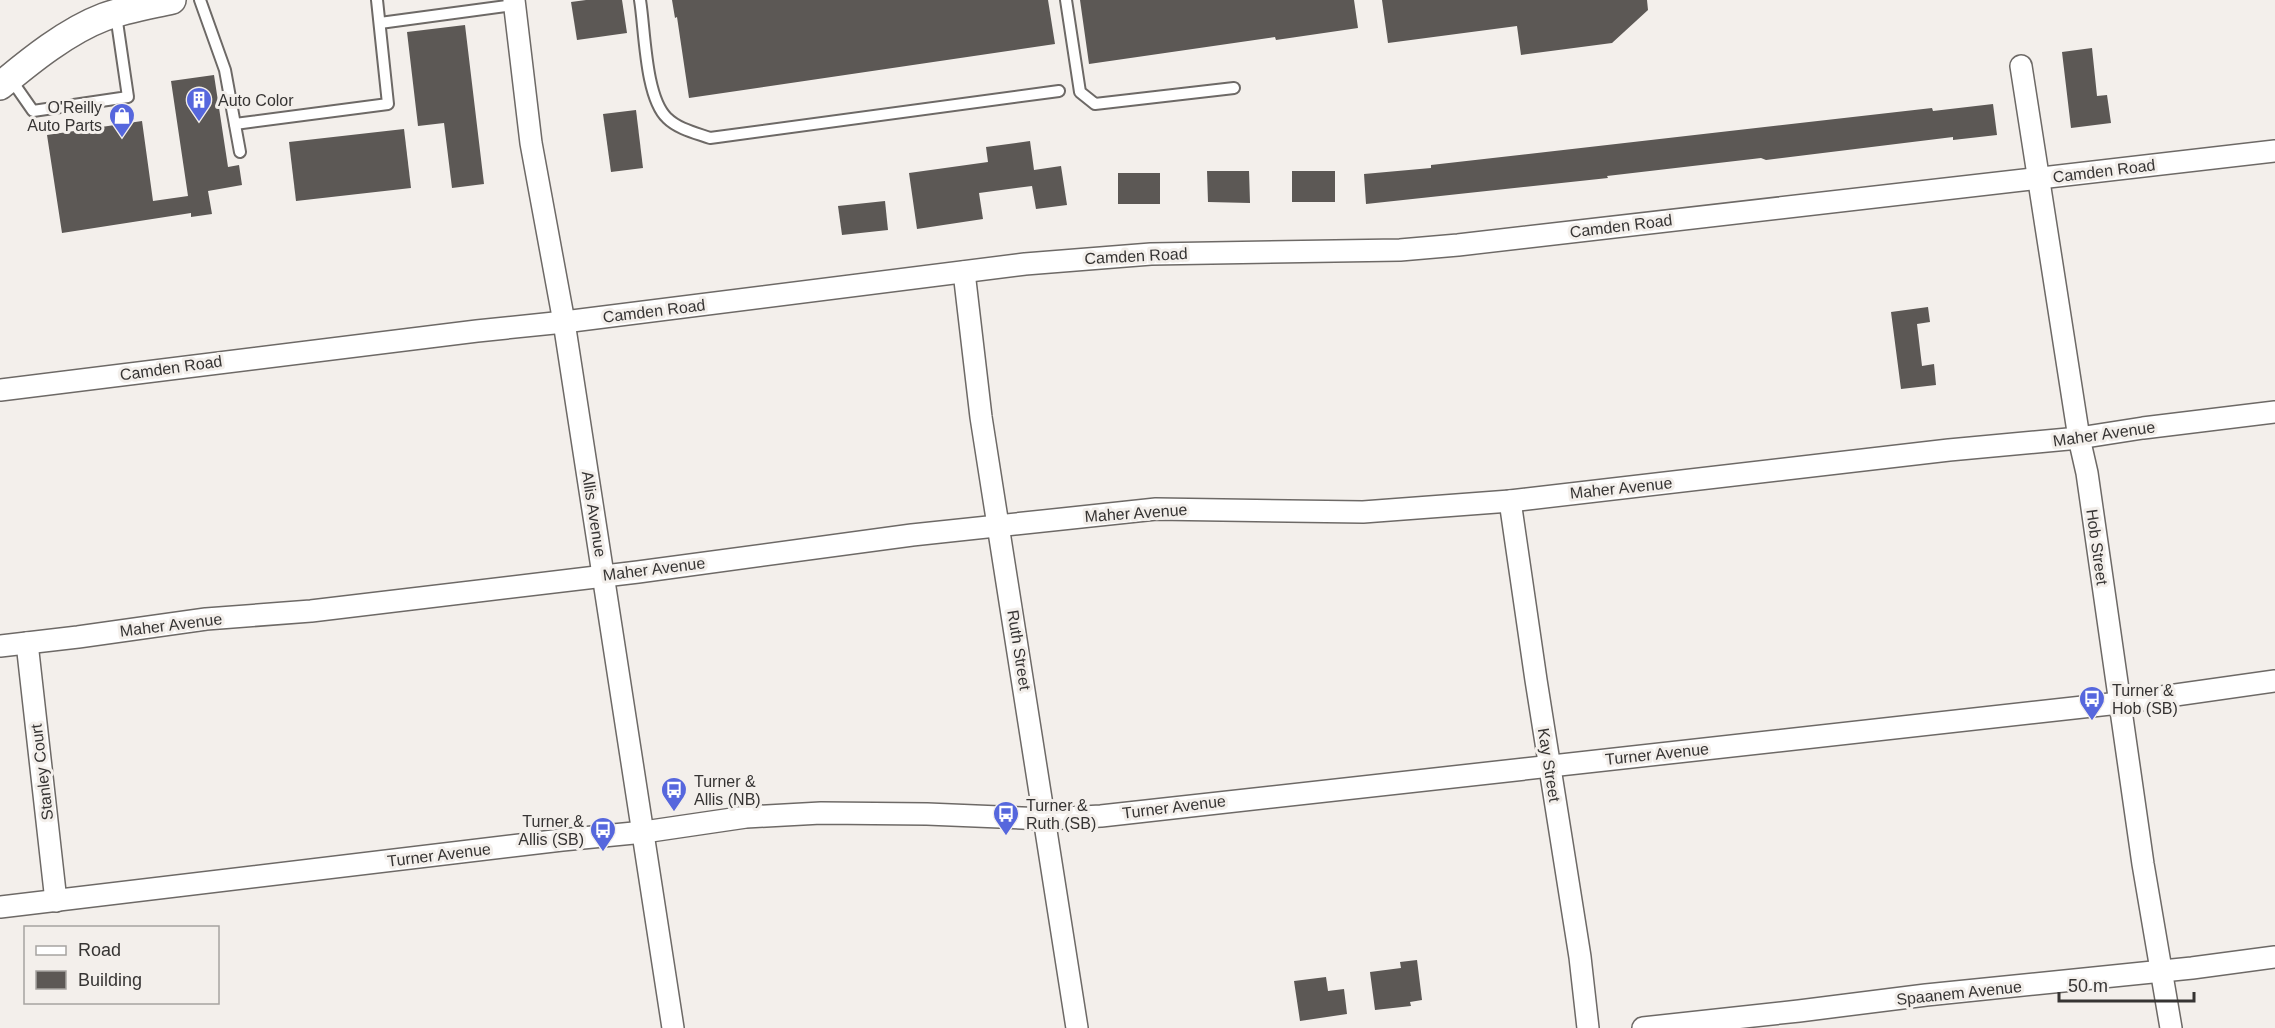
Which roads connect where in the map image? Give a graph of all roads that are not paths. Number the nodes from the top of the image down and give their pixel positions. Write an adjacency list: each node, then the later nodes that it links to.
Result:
1 (172, 0): 7 (street)
2 (200, 0): 13 (lane)
3 (377, 0): 8 (lane)
4 (640, 0): 12 (lane)
5 (1066, 0): 11 (lane)
6 (514, 2): 8 (lane); 18 (street, Allis Avenue)
7 (116, 14): 10 (street); 10 (lane)
8 (380, 23): 13 (lane)
9 (2021, 66): 16 (street, Hob Street)
10 (5, 82)
11 (1234, 88)
12 (1059, 91)
13 (235, 124): 15 (lane)
14 (2275, 151): 16 (street, Camden Road)
15 (240, 152)
16 (2038, 179): 17 (street, Camden Road); 21 (street, Hob Street)
17 (964, 272): 18 (street, Camden Road); 23 (street, Ruth Street)
18 (564, 322): 19 (street, Camden Road); 24 (street, Allis Avenue)
19 (0, 390)
20 (2275, 412): 21 (street, Maher Avenue)
21 (2079, 438): 22 (street, Maher Avenue); 28 (street, Hob Street)
22 (1510, 501): 23 (street, Maher Avenue); 29 (street, Kay Street)
23 (998, 526): 24 (street, Maher Avenue); 30 (street, Ruth Street)
24 (604, 576): 25 (street, Maher Avenue); 31 (street, Allis Avenue)
25 (27, 643): 26 (street, Maher Avenue); 32 (street, Stanley Court)
26 (0, 646)
27 (2275, 681): 28 (street, Turner Avenue)
28 (2119, 703): 29 (street, Turner Avenue); 35 (street, Hob Street)
29 (1549, 765): 30 (street, Turner Avenue); 38 (street, Kay Street)
30 (1045, 819): 31 (street, Turner Avenue); 37 (street, Ruth Street)
31 (644, 832): 32 (street, Turner Avenue); 36 (street, Allis Avenue)
32 (56, 901): 33 (street, Turner Avenue)
33 (0, 907)
34 (2275, 957): 35 (street, Spaanem Avenue)
35 (2162, 971): 39 (street, Spaanem Avenue); 40 (street, Hob Street)
36 (673, 1028)
37 (1077, 1028)
38 (1588, 1028)
39 (1643, 1028)
40 (2171, 1028)

